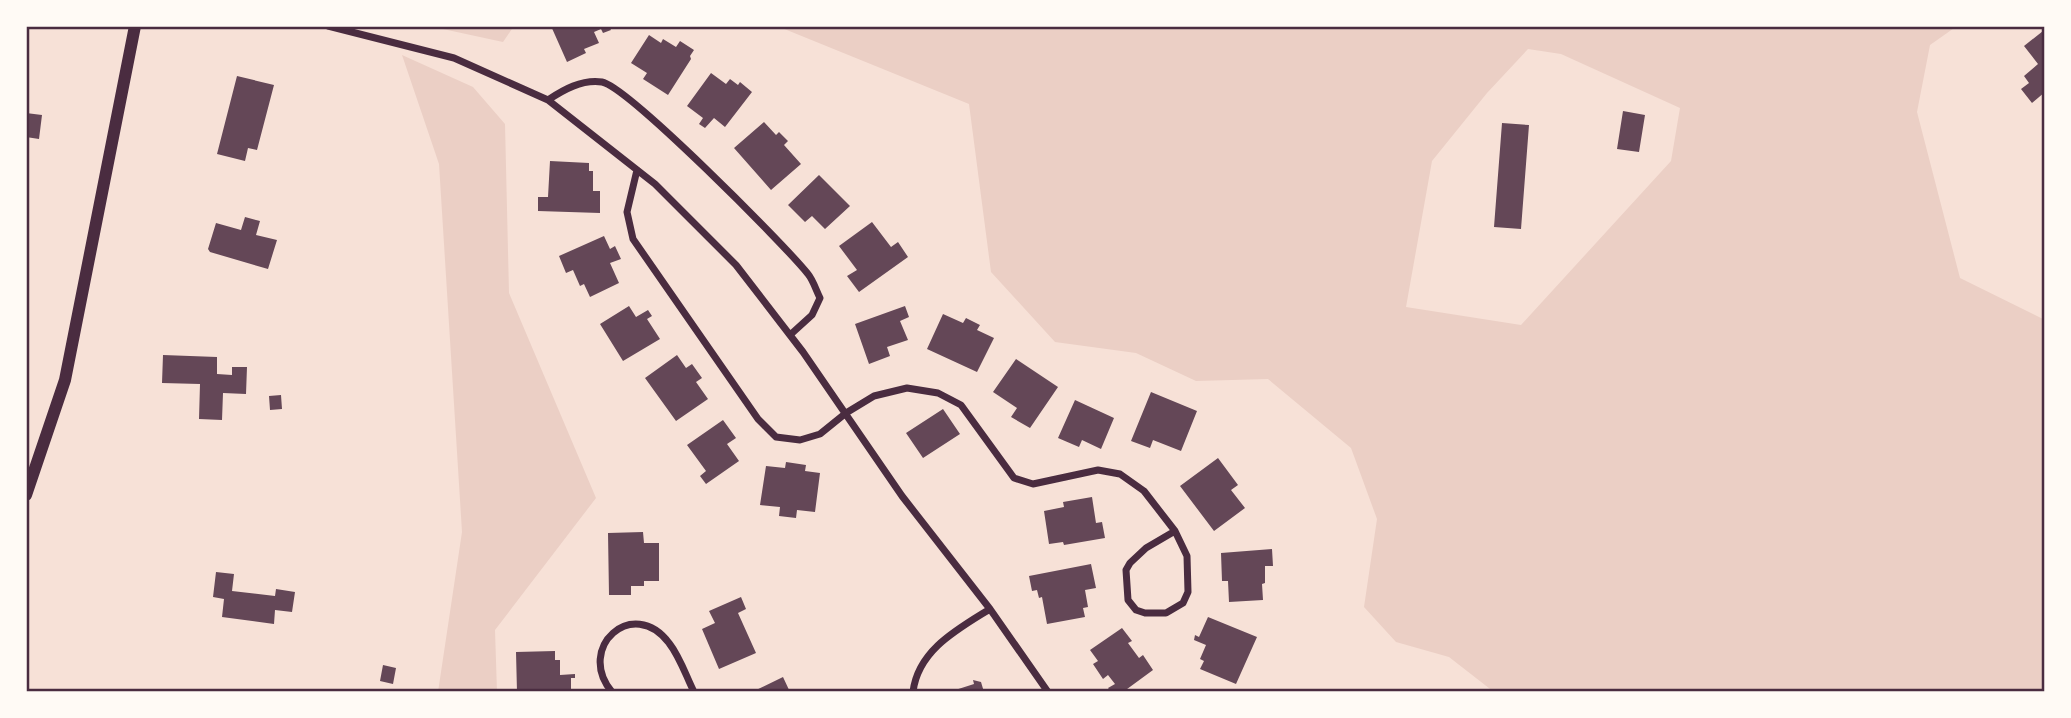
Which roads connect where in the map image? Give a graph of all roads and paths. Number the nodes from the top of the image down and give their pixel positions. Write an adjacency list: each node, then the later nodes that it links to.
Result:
1 (135, 26): 7 (street)
2 (328, 26): 3 (street)
3 (548, 100): 4 (street); 5 (street)
4 (637, 170): 5 (street); 6 (street)
5 (790, 335): 6 (street)
6 (846, 414): 8 (street); 9 (street)
7 (26, 495)
8 (1175, 531): 8 (street)
9 (990, 609): 12 (street); 13 (street)
10 (612, 692): 11 (street)
11 (694, 692)
12 (913, 692)
13 (1048, 692)

